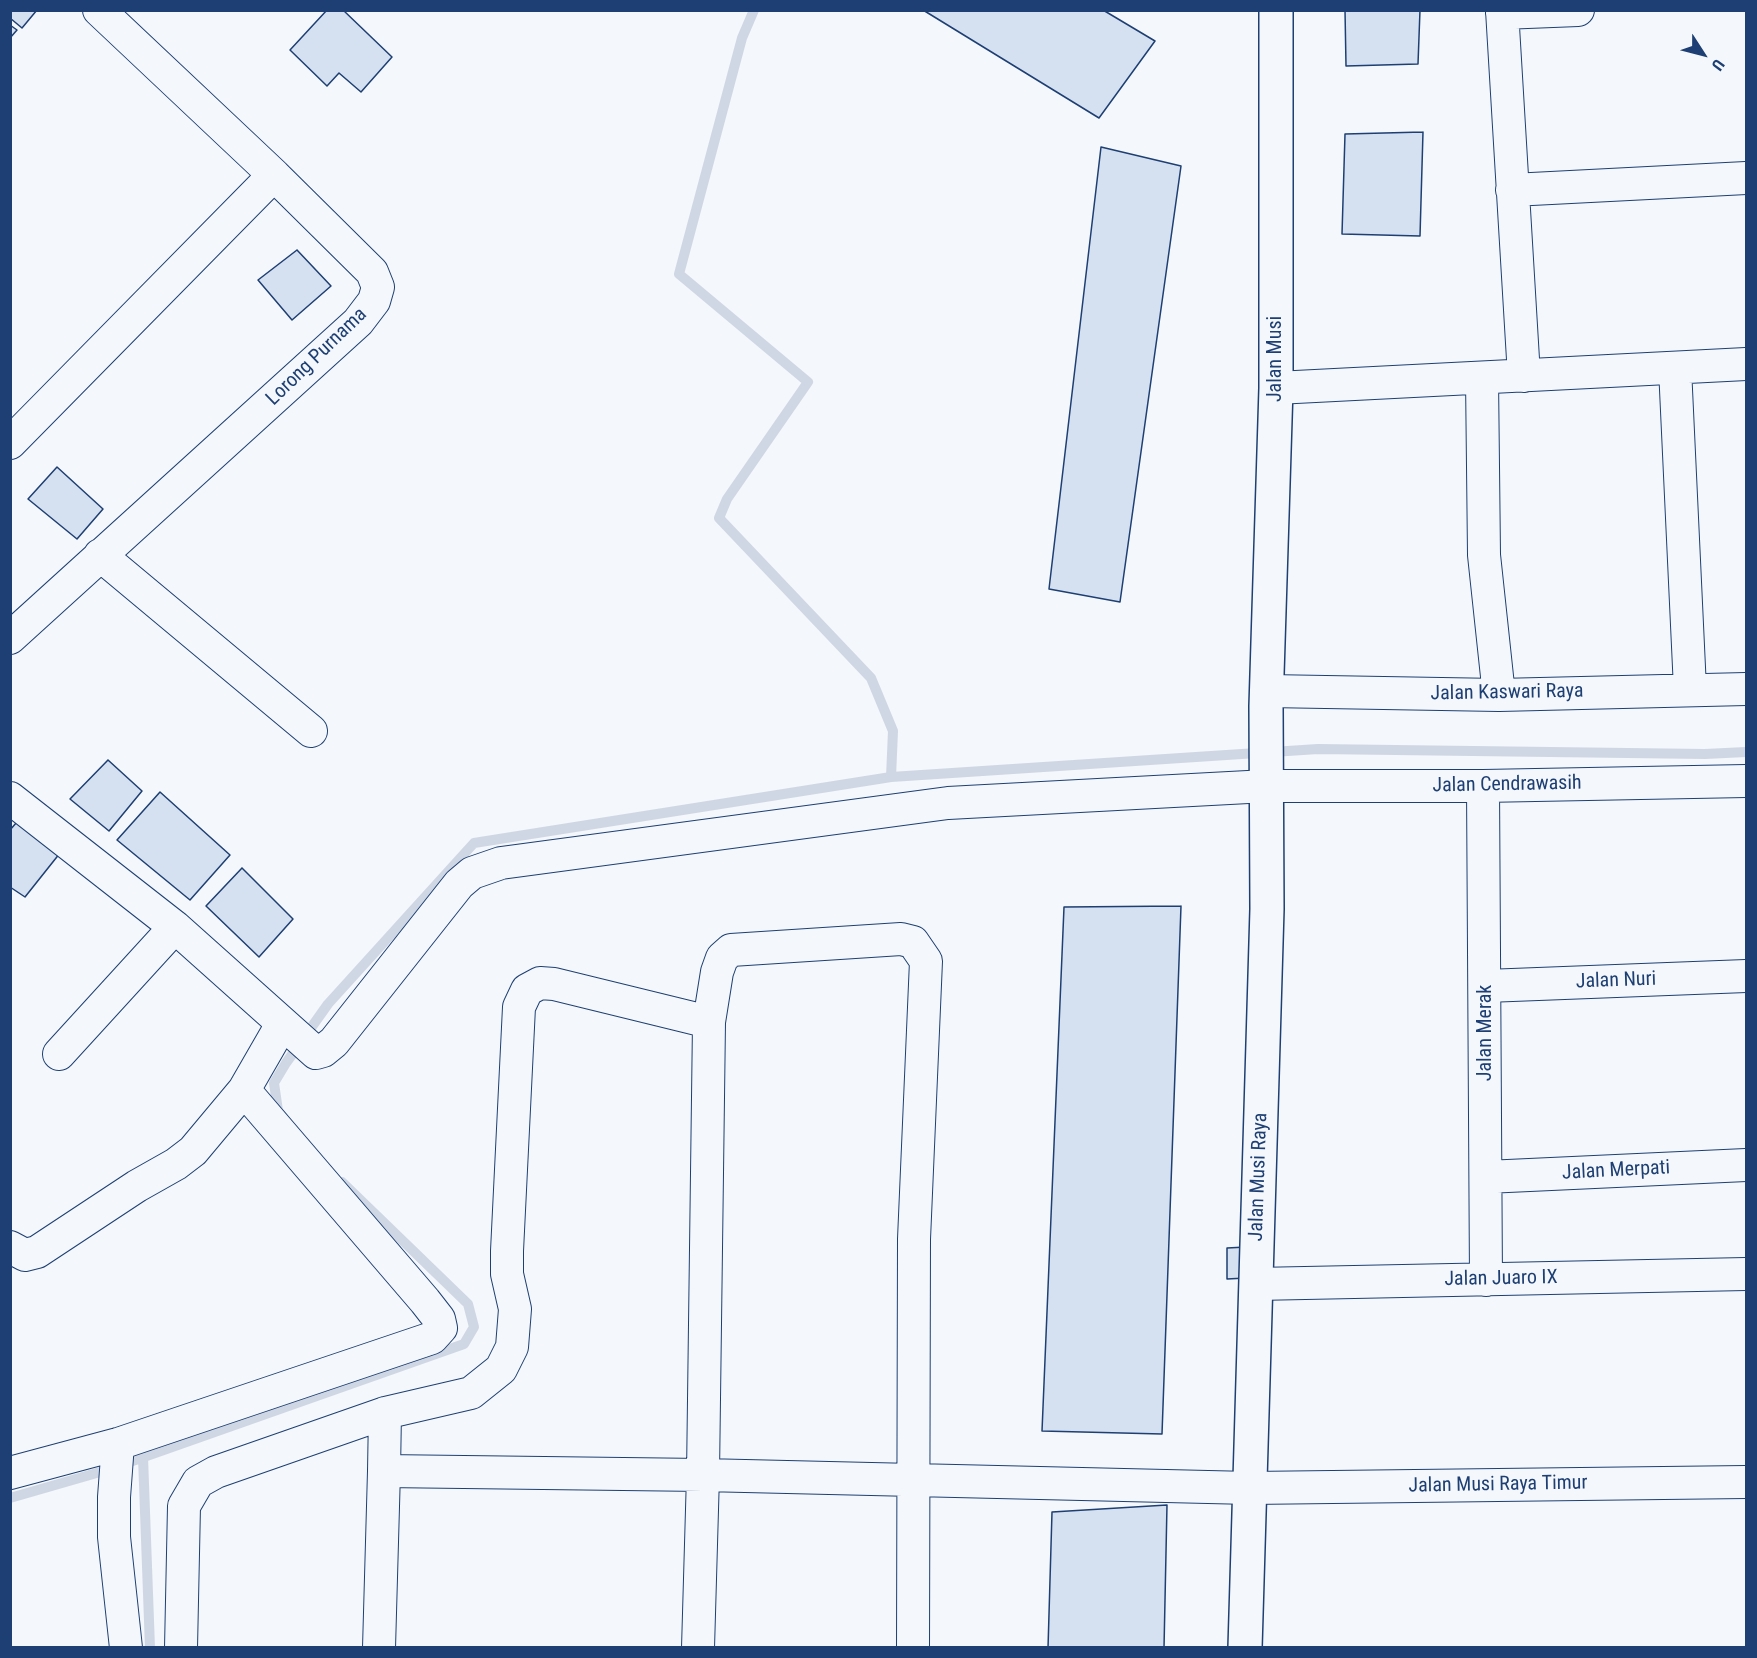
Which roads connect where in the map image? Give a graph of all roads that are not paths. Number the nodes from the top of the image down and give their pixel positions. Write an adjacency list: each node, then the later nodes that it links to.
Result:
1 (99, 10): 5 (street, Lorong Purnama)
2 (1276, 10): 12 (street, Jalan Musi)
3 (1578, 10): 4 (street)
4 (1502, 12): 7 (street)
5 (274, 175): 13 (street); 14 (street, Lorong Purnama)
6 (1746, 177): 7 (street)
7 (1512, 189): 10 (street)
8 (1746, 364): 9 (street)
9 (1676, 368): 10 (street); 17 (street)
10 (1524, 376): 11 (street)
11 (1482, 378): 12 (street); 18 (street)
12 (1276, 388): 19 (street, Jalan Musi)
13 (10, 443)
14 (100, 555): 15 (street, Lorong Purnama); 20 (street)
15 (10, 638)
16 (1746, 688): 17 (street, Jalan Kaswari Raya)
17 (1690, 689): 18 (street, Jalan Kaswari Raya)
18 (1499, 695): 19 (street, Jalan Kaswari Raya)
19 (1267, 699): 21 (street, Jalan Musi Raya)
20 (311, 731)
21 (1268, 779): 23 (street, Jalan Cendrawasih); 29 (street, Jalan Cendrawasih); 37 (street, Jalan Musi Raya)
22 (1746, 782): 23 (street, Jalan Cendrawasih)
23 (1483, 786): 27 (street, Jalan Merak)
24 (10, 798): 25 (street)
25 (175, 927): 29 (street); 30 (street)
26 (1746, 976): 27 (street, Jalan Nuri)
27 (1486, 986): 33 (street, Jalan Merak)
28 (709, 1022): 38 (street); 42 (street); 43 (street)
29 (286, 1027): 31 (street)
30 (59, 1054)
31 (244, 1090): 34 (street); 39 (street)
32 (1746, 1165): 33 (street, Jalan Merpati)
33 (1486, 1177): 36 (street, Jalan Merak)
34 (10, 1247)
35 (1746, 1274): 36 (street, Jalan Juaro IX)
36 (1486, 1280): 37 (street, Jalan Juaro IX)
37 (1256, 1284): 45 (street, Jalan Musi Raya)
38 (385, 1413): 40 (street); 47 (street)
39 (117, 1449): 41 (street); 46 (street)
40 (384, 1471): 42 (street, Jalan Musi Raya Timur); 48 (street)
41 (10, 1473)
42 (703, 1475): 43 (street, Jalan Musi Raya Timur); 49 (street)
43 (914, 1480): 45 (street, Jalan Musi Raya Timur); 50 (street)
44 (1746, 1482): 45 (street, Jalan Musi Raya Timur)
45 (1250, 1488): 51 (street, Jalan Musi Raya)
46 (126, 1647)
47 (182, 1647)
48 (379, 1647)
49 (698, 1647)
50 (913, 1647)
51 (1245, 1647)

